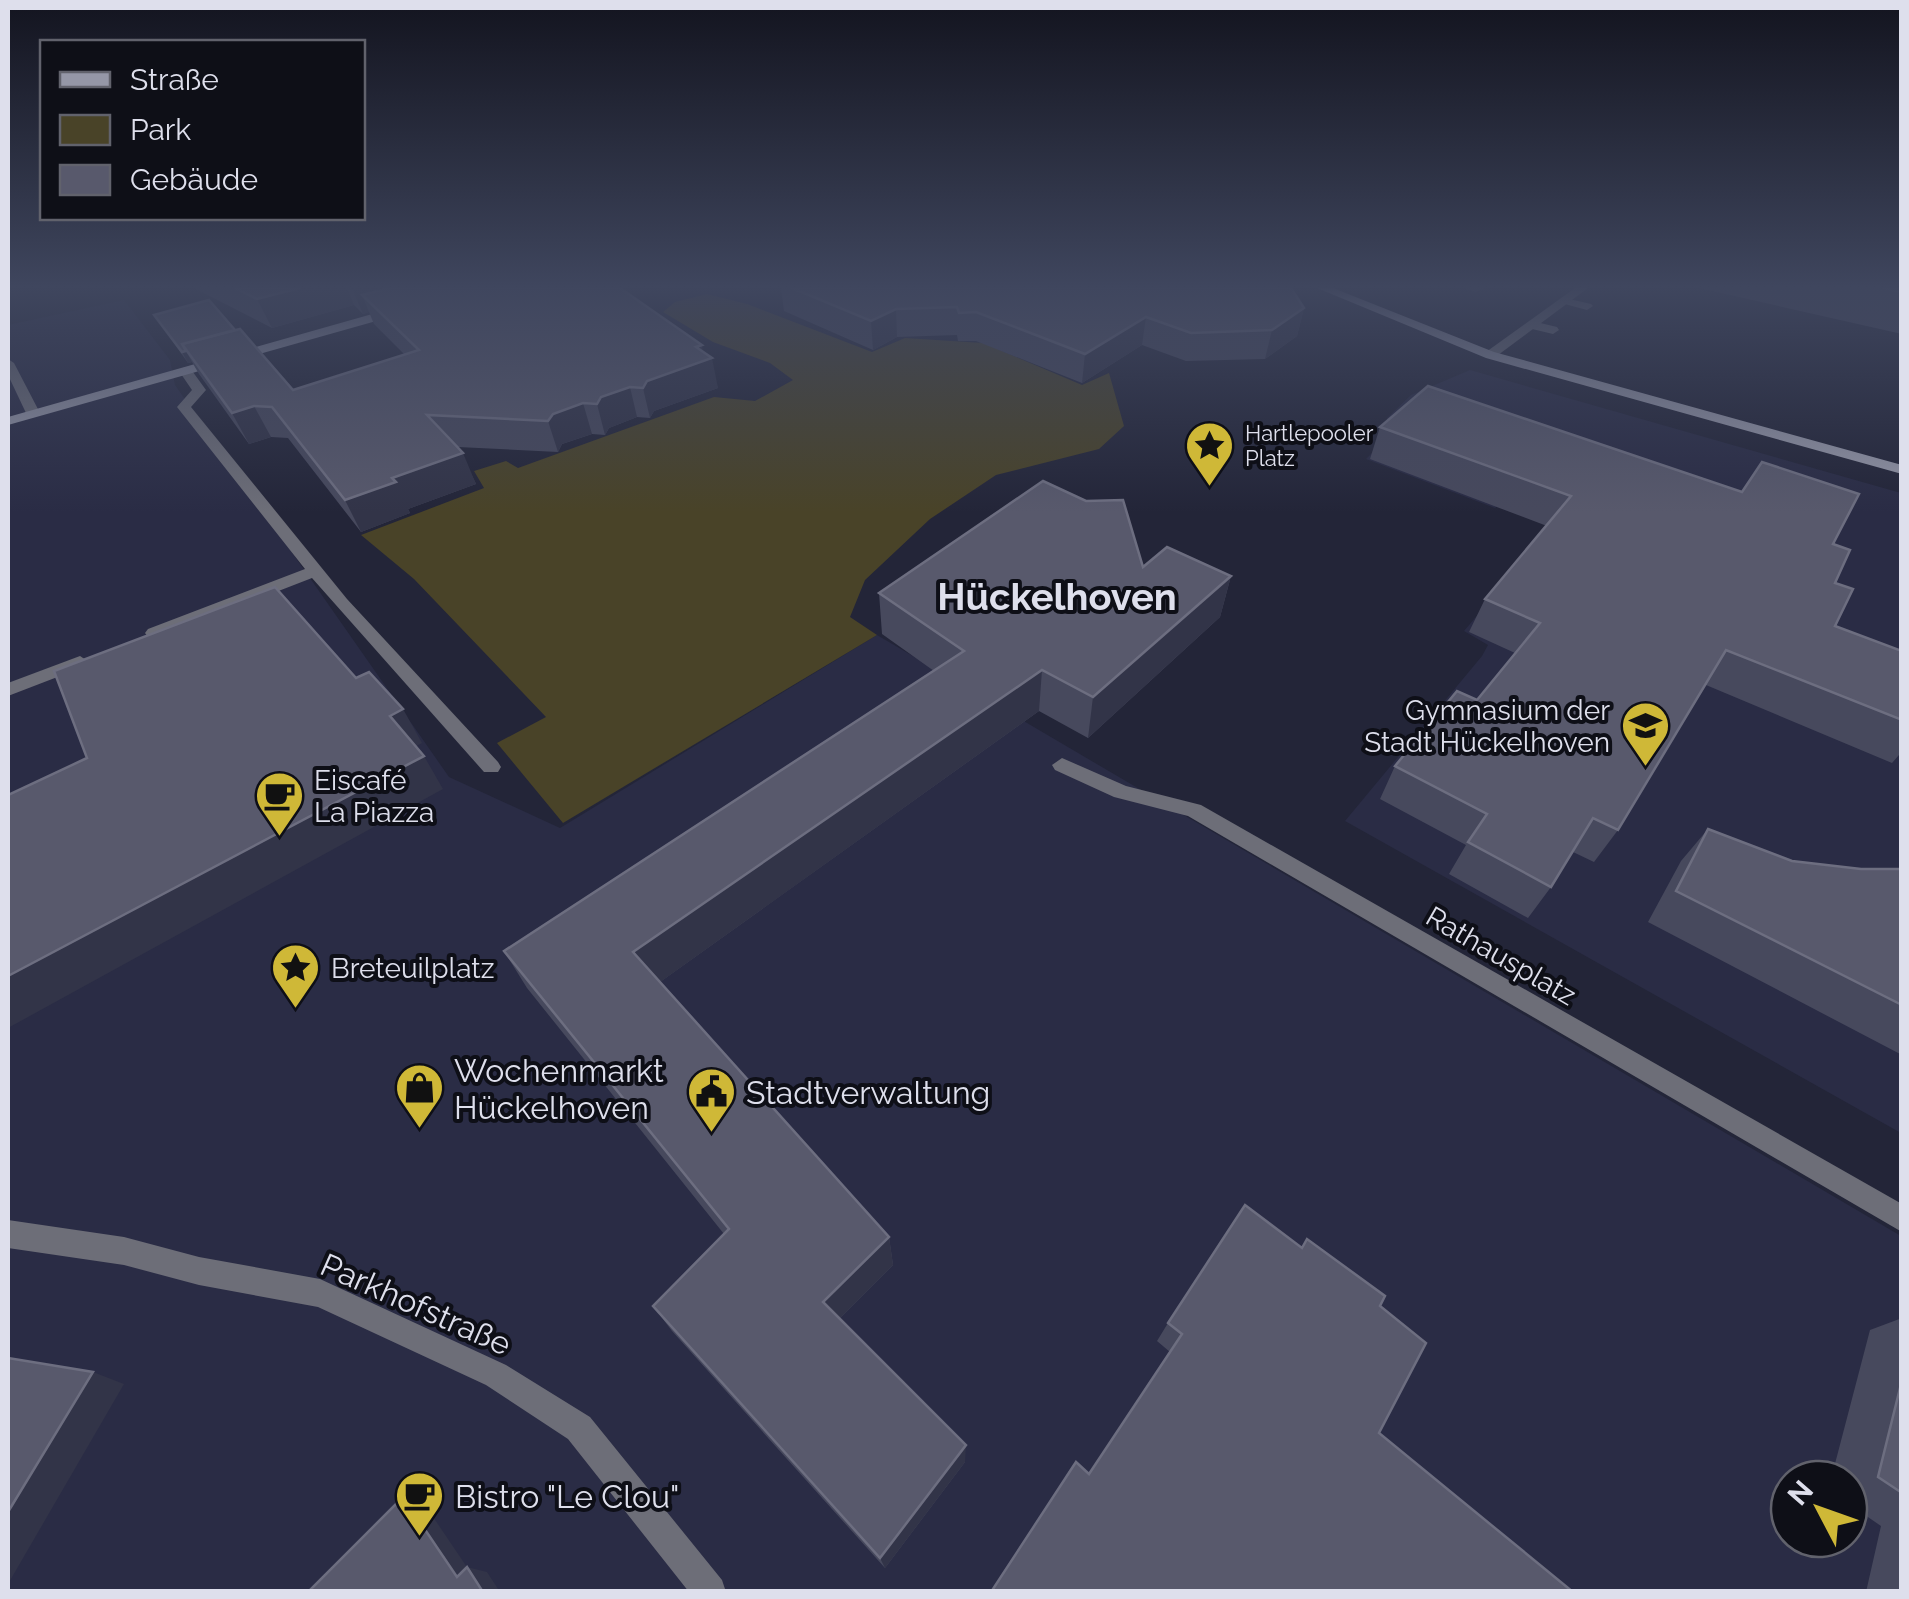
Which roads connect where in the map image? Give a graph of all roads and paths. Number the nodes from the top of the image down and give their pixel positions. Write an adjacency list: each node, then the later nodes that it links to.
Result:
1 (8, 363): 5 (street)
2 (215, 363): 4 (street)
3 (1517, 363): 7 (street)
4 (185, 371): 5 (street); 8 (street)
5 (33, 413): 6 (street)
6 (8, 420)
7 (1902, 470)
8 (315, 570): 9 (street); 13 (street)
9 (134, 641)
10 (98, 655): 11 (street)
11 (8, 690)
12 (1062, 765): 14 (street, Rathausplatz)
13 (491, 767)
14 (1902, 1220)
15 (8, 1234): 16 (street, Parkhofstraße)
16 (710, 1592)

